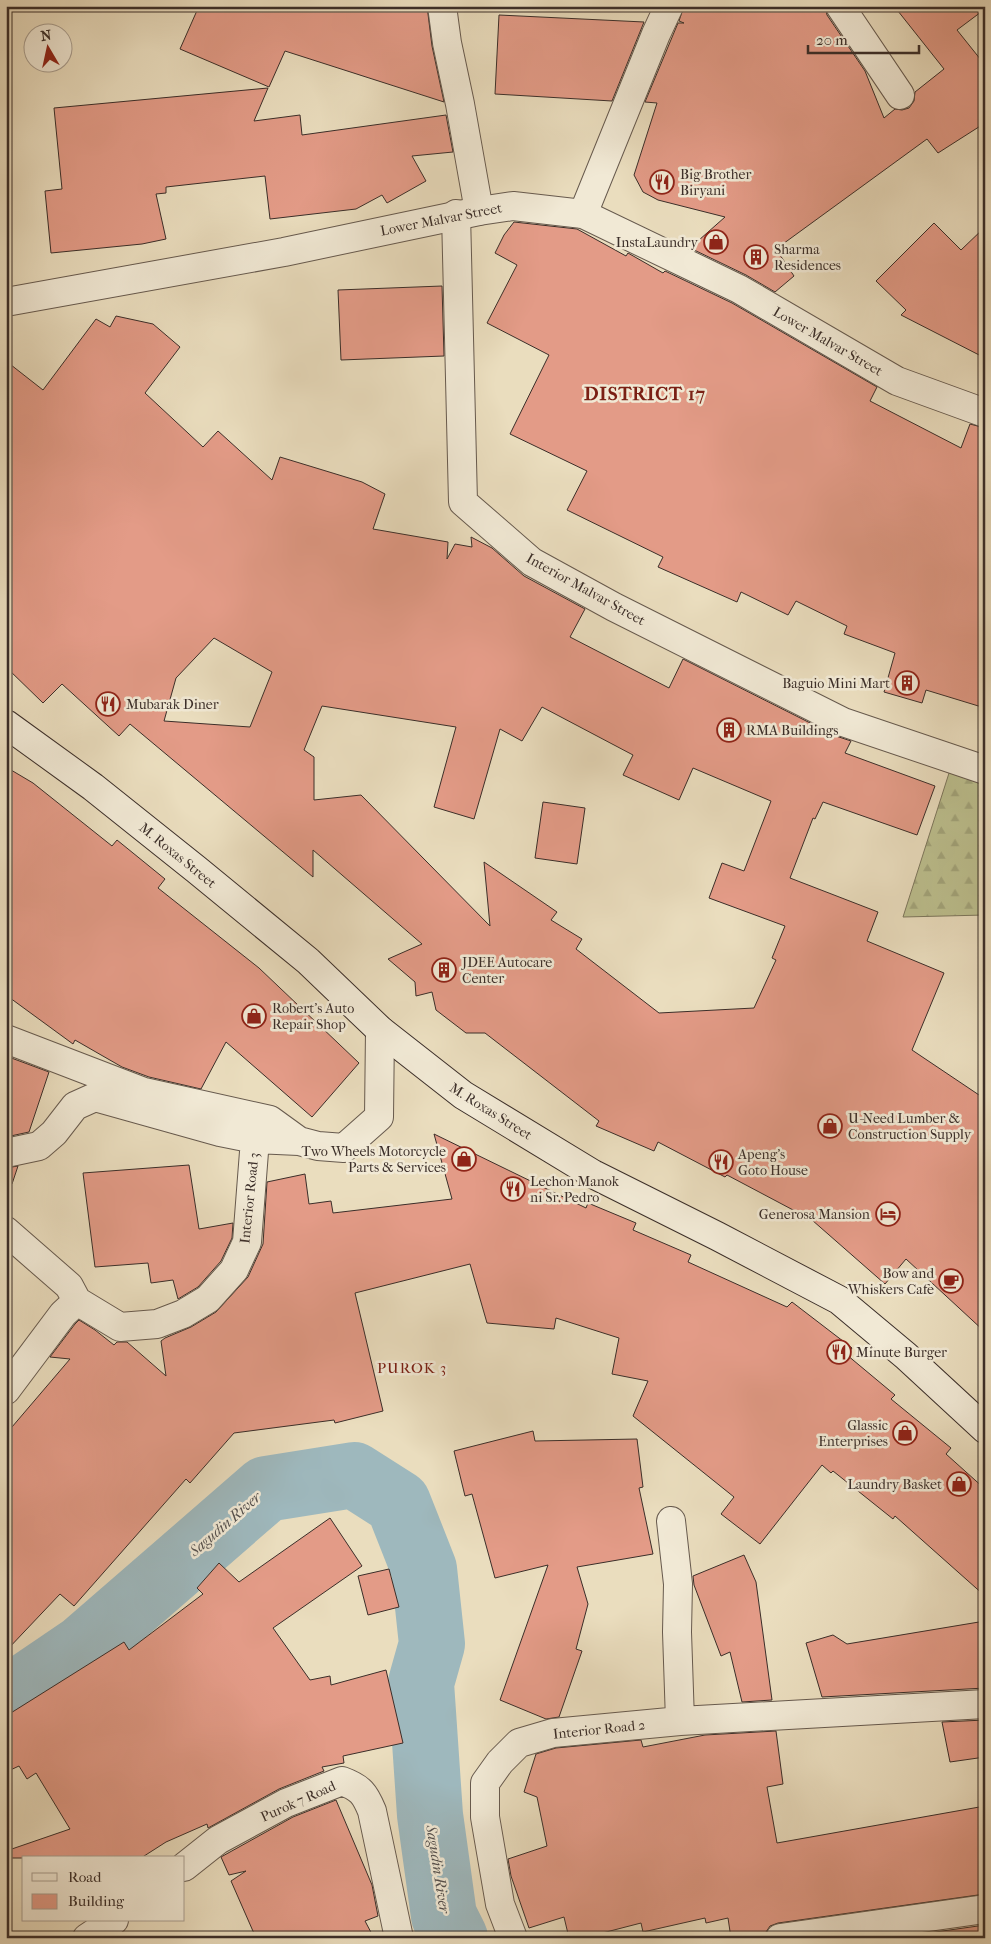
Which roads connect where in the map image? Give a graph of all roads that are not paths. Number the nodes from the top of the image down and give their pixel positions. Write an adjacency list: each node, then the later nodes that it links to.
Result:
1 (442, 6): 5 (street, Interior Malvar Street)
2 (669, 6): 6 (street)
3 (840, 6): 4 (street)
4 (900, 95)
5 (467, 212): 6 (street, Lower Malvar Street); 7 (street, Lower Malvar Street); 10 (street, Interior Malvar Street)
6 (583, 214): 8 (street, Lower Malvar Street)
7 (6, 302)
8 (985, 413)
9 (6, 724): 11 (street, M. Roxas Street)
10 (985, 770)
11 (380, 1030): 14 (street, Interior Road 3); 19 (street, M. Roxas Street)
12 (6, 1039): 14 (street)
13 (255, 1140): 14 (street, Interior Road 3); 15 (street); 17 (street, Interior Road 3)
14 (299, 1141)
15 (6, 1153)
16 (6, 1232): 17 (street)
17 (77, 1301): 18 (street)
18 (6, 1390)
19 (985, 1430)
20 (671, 1521): 22 (street)
21 (985, 1704): 22 (street, Interior Road 2)
22 (680, 1721): 28 (street, Interior Road 2)
23 (185, 1866): 27 (street, Purok 7 Road)
24 (985, 1909): 29 (street)
25 (111, 1922): 26 (street)
26 (87, 1938)
27 (399, 1938)
28 (513, 1938)
29 (780, 1938)

